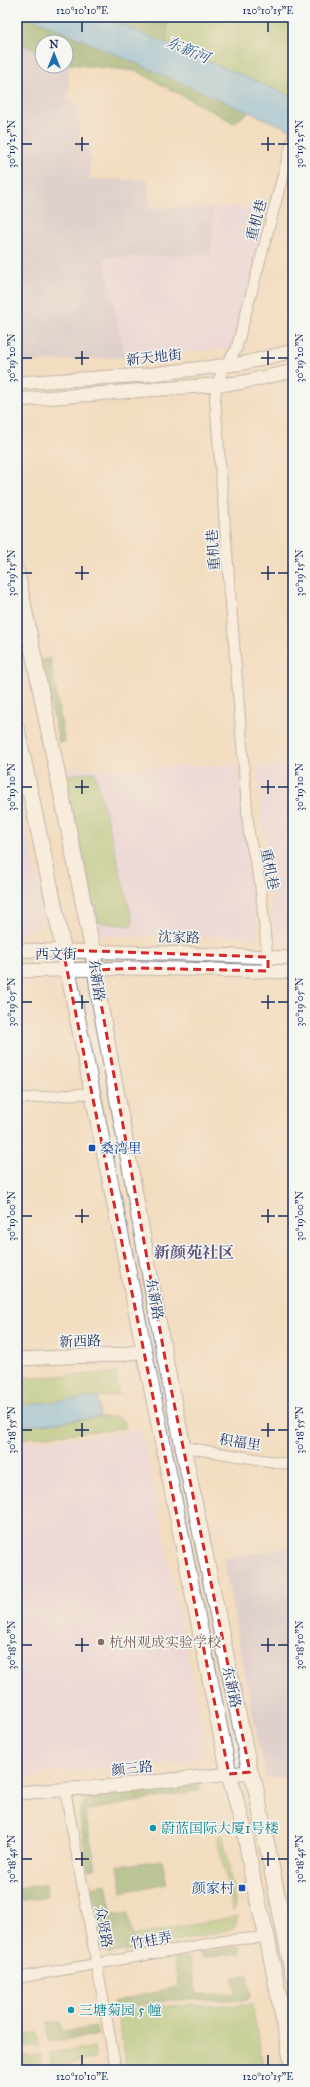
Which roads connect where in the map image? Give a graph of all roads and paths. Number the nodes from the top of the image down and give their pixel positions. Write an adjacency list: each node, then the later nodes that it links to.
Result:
1 (293, 138): 3 (street, 重机巷)
2 (293, 351): 3 (main road, 新天地街)
3 (224, 365): 5 (main road, 新天地街); 6 (street, 重机巷)
4 (293, 371): 6 (main road)
5 (17, 383)
6 (216, 385): 7 (main road); 14 (street, 重机巷)
7 (17, 400)
8 (17, 573): 13 (main road, 东新路)
9 (17, 729): 10 (main road, 东新路)
10 (23, 789): 12 (main road, 东新路)
11 (17, 950): 12 (main road, 西文街)
12 (63, 950): 13 (main road, 沈家路); 18 (main road, 东新路)
13 (93, 951): 14 (main road, 沈家路); 17 (main road, 东新路)
14 (268, 957): 15 (main road, 沈家路); 19 (street, 重机巷)
15 (293, 958)
16 (17, 970): 18 (main road, 西文街)
17 (95, 970): 18 (main road, 西文街); 19 (main road); 25 (main road, 东新路)
18 (68, 971): 21 (main road, 东新路)
19 (268, 971): 20 (main road)
20 (293, 972)
21 (92, 1093): 22 (street); 23 (main road, 东新路)
22 (17, 1099)
23 (145, 1351): 24 (main road, 新西路); 28 (main road, 东新路)
24 (17, 1359)
25 (183, 1447): 26 (street, 积福里); 27 (main road, 东新路)
26 (293, 1465)
27 (250, 1772): 28 (main road, 颜三路); 33 (main road, 东新路)
28 (229, 1774): 29 (main road, 颜三路); 31 (main road, 东新路)
29 (65, 1790): 30 (main road, 颜三路); 32 (street, 众贤路)
30 (17, 1793)
31 (267, 1937): 32 (street, 竹桂弄); 35 (main road, 东新路)
32 (97, 1964): 34 (street, 竹桂弄); 36 (street, 众贤路)
33 (293, 1975)
34 (17, 1978)
35 (293, 2068)
36 (116, 2070)

